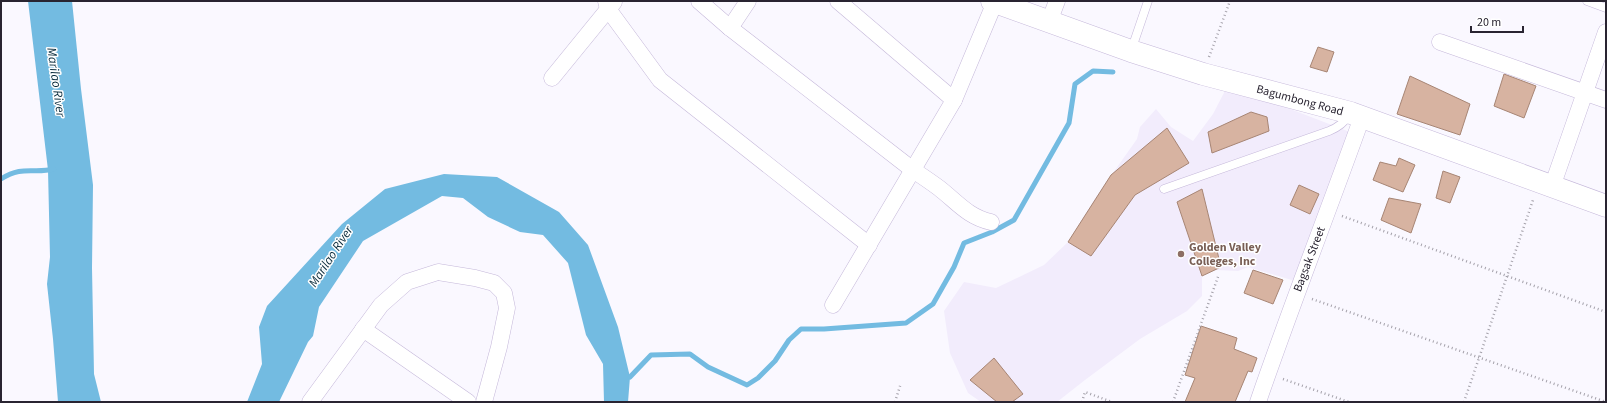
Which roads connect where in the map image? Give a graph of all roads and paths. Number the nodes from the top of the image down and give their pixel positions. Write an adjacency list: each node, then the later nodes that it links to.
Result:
1 (699, 1): 12 (street)
2 (748, 1): 12 (street)
3 (838, 1): 19 (street)
4 (1058, 1): 11 (street)
5 (1148, 1): 15 (lane)
6 (1230, 1): 16 (path)
7 (1587, 1): 10 (lane)
8 (993, 2): 11 (street, Bagumbong Road); 19 (street)
9 (610, 4): 17 (street); 28 (street)
10 (1606, 8)
11 (1049, 22): 15 (street, Bagumbong Road)
12 (730, 28): 22 (street)
13 (1606, 32): 18 (street)
14 (1440, 42): 18 (street)
15 (1131, 52): 16 (street, Bagumbong Road)
16 (1202, 74): 21 (street, Bagumbong Road)
17 (552, 78)
18 (1584, 92): 20 (street); 23 (street)
19 (954, 100): 22 (street)
20 (1606, 100)
21 (1356, 115): 23 (street, Bagumbong Road); 24 (lane); 26 (street, Bagsak Street)
22 (913, 170): 27 (street); 28 (street)
23 (1546, 184): 25 (street, Bagumbong Road); 30 (path)
24 (1164, 189)
25 (1606, 206)
26 (1328, 210): 30 (path); 31 (street, Bagsak Street)
27 (991, 222)
28 (869, 245): 32 (street)
29 (1219, 274): 44 (path)
30 (1507, 276): 33 (path); 35 (path)
31 (1296, 293): 35 (path); 36 (street, Bagsak Street)
32 (833, 304)
33 (1606, 312)
34 (363, 329): 38 (street); 39 (street); 40 (street)
35 (1479, 357): 47 (path); 48 (path)
36 (1268, 373): 45 (street, Bagsak Street); 46 (path)
37 (902, 383): 41 (path)
38 (310, 402)
39 (468, 402)
40 (484, 402)
41 (895, 402)
42 (1082, 402): 43 (path)
43 (1112, 402)
44 (1173, 402)
45 (1258, 402)
46 (1349, 402)
47 (1464, 402)
48 (1606, 402)

